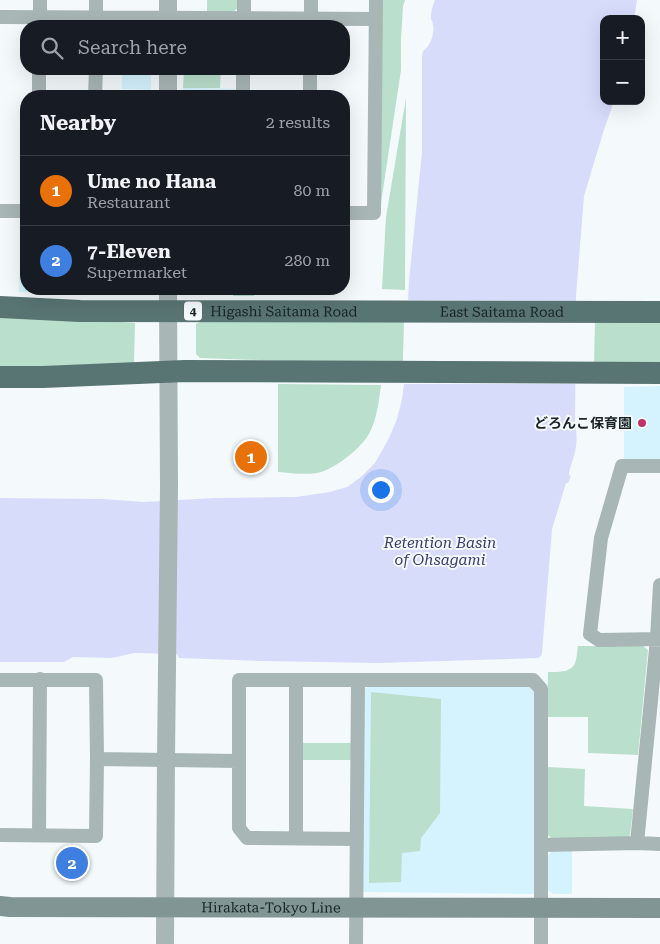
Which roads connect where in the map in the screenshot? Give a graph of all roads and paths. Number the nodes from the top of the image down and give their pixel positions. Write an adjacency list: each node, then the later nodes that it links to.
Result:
1 (40, 0): 10 (street)
2 (96, 0): 11 (street)
3 (168, 0): 12 (street)
4 (244, 0): 13 (street)
5 (311, 0): 14 (street)
6 (376, 0): 8 (street)
7 (0, 17): 9 (street)
8 (376, 19): 15 (street); 28 (street)
9 (24, 20)
10 (40, 20)
11 (96, 20)
12 (168, 20)
13 (244, 20)
14 (311, 20)
15 (350, 20)
16 (39, 75): 21 (street)
17 (96, 75): 22 (street)
18 (168, 75): 23 (street)
19 (243, 75): 24 (street)
20 (310, 75): 25 (street)
21 (39, 90)
22 (96, 90)
23 (168, 90)
24 (243, 90)
25 (310, 90)
26 (0, 211): 27 (street)
27 (20, 211)
28 (350, 213)
29 (168, 295): 31 (street)
30 (0, 307): 31 (highway, Higashi Saitama Road / 4)
31 (167, 311): 32 (highway, Higashi Saitama Road / 4); 34 (street)
32 (387, 312): 33 (highway, East Saitama Road / 4)
33 (660, 312)
34 (168, 372): 35 (highway); 36 (highway); 45 (street)
35 (660, 373)
36 (0, 376)
37 (660, 466): 39 (street)
38 (660, 585): 39 (street)
39 (658, 639): 51 (street)
40 (40, 679): 41 (street); 44 (street); 48 (street)
41 (0, 680)
42 (296, 680): 43 (street); 46 (street); 49 (street)
43 (358, 680): 50 (street); 52 (street)
44 (97, 759): 45 (street); 48 (street)
45 (166, 759): 46 (street); 55 (street)
46 (238, 761): 49 (street)
47 (0, 835): 48 (street)
48 (39, 835)
49 (296, 838): 50 (street)
50 (357, 839): 56 (street)
51 (637, 843): 52 (street); 53 (street)
52 (542, 844): 57 (street)
53 (660, 844)
54 (0, 906): 55 (main road, Hirakata-Tokyo Line)
55 (165, 907): 56 (main road, Hirakata-Tokyo Line); 59 (street)
56 (357, 908): 57 (main road, Hirakata-Tokyo Line); 60 (street)
57 (542, 908): 58 (main road, Hirakata-Tokyo Line); 61 (street)
58 (660, 908)
59 (165, 944)
60 (356, 944)
61 (541, 944)

